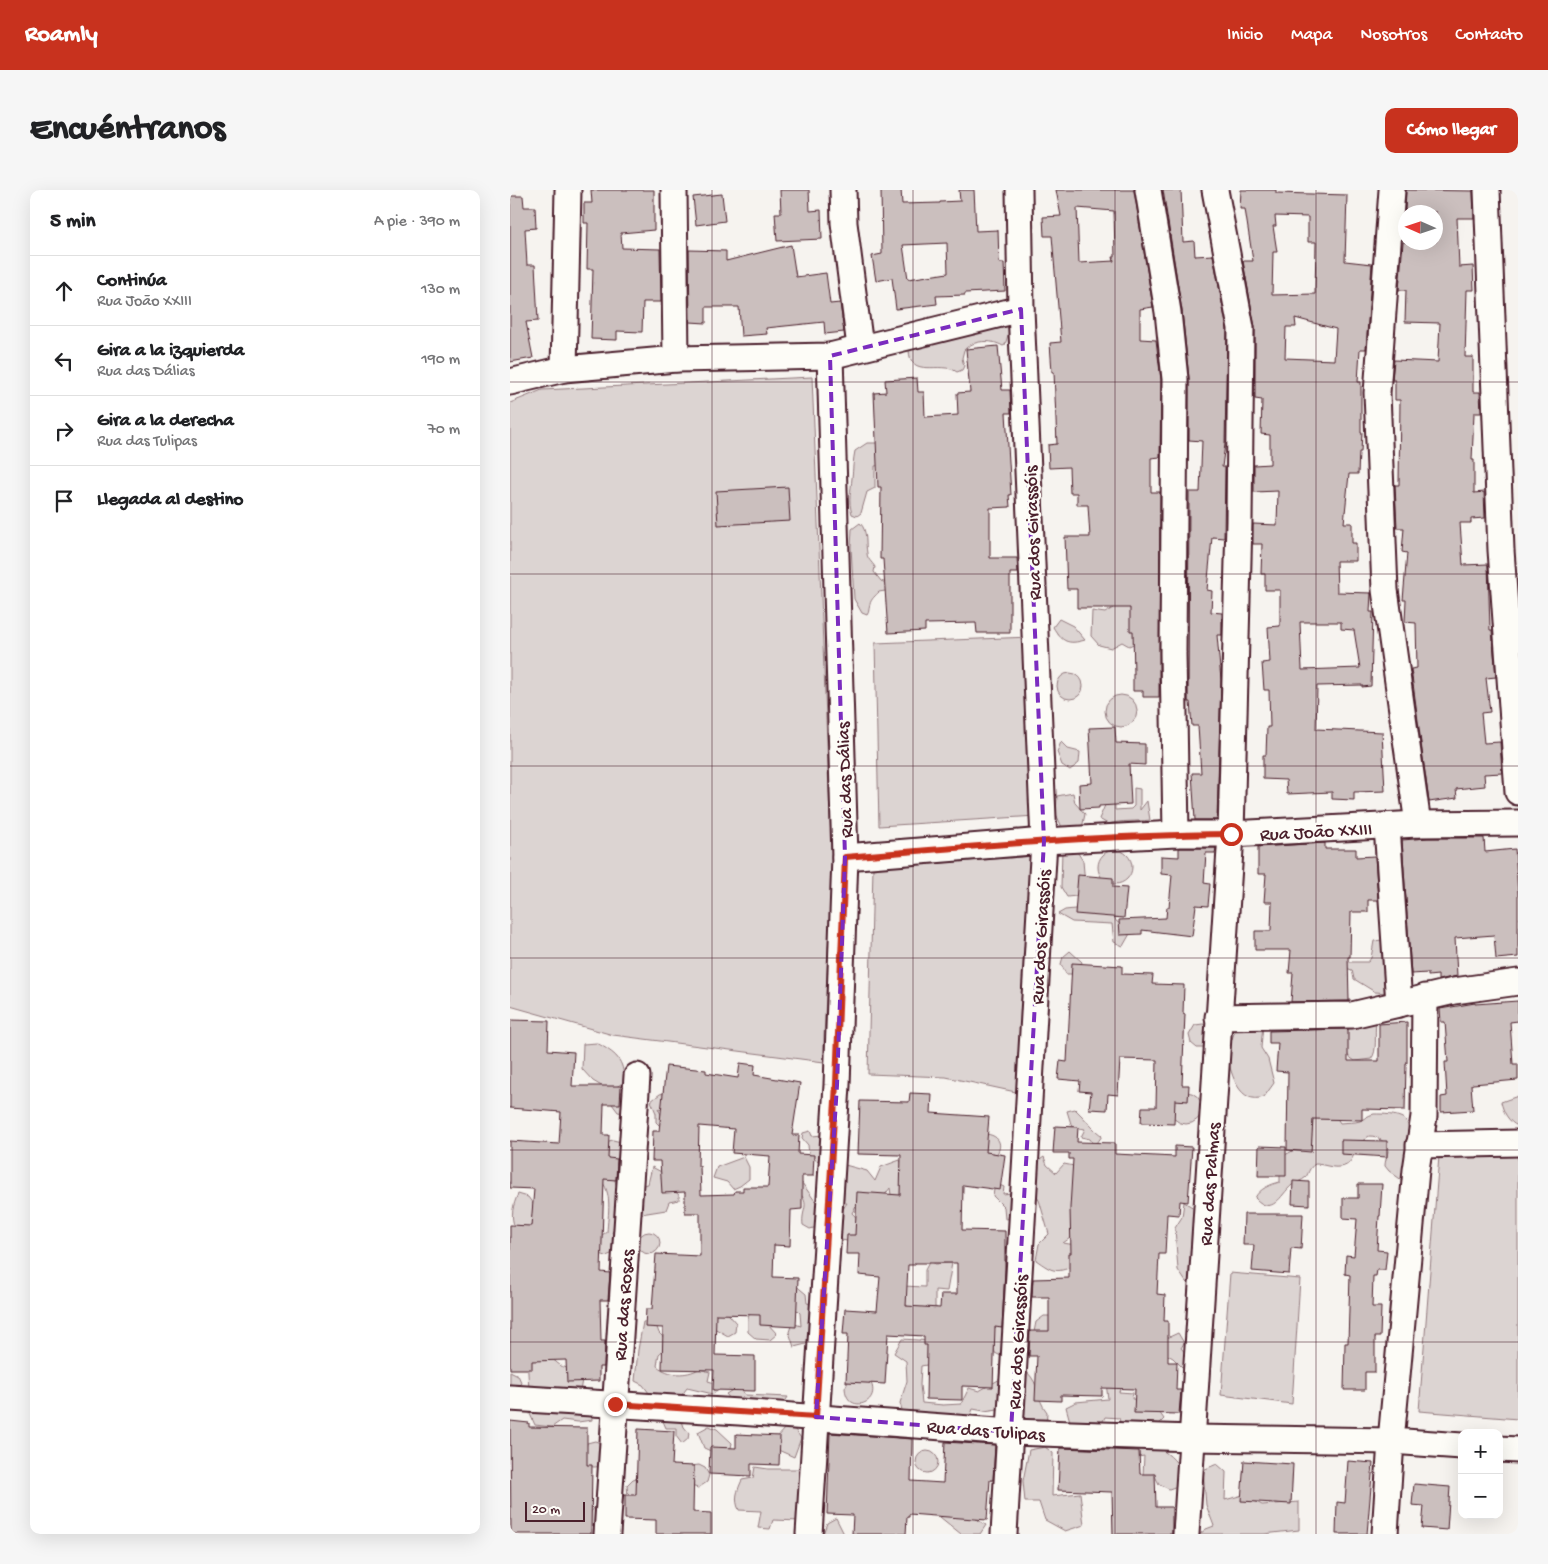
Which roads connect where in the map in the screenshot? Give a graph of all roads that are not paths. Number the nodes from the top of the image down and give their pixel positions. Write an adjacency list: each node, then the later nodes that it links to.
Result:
1 (568, 190): 13 (street)
2 (674, 190): 12 (street)
3 (842, 190): 10 (street)
4 (1019, 190): 9 (street, Rua dos Girassóis)
5 (1148, 190): 19 (street)
6 (1215, 190): 20 (street, Rua das Palmas)
7 (1392, 190): 17 (street)
8 (1486, 190): 15 (street)
9 (1021, 309): 10 (street); 21 (street, Rua dos Girassóis)
10 (860, 347): 11 (street)
11 (830, 356): 12 (street); 22 (street, Rua das Dálias)
12 (676, 359): 13 (street)
13 (564, 369): 14 (street)
14 (510, 382)
15 (1518, 792)
16 (1518, 823): 17 (street, Rua João XXIII)
17 (1418, 824): 18 (street, Rua João XXIII)
18 (1387, 826): 20 (street, Rua João XXIII); 25 (street)
19 (1176, 834): 20 (street, Rua João XXIII); 21 (street, Rua João XXIII)
20 (1231, 834): 26 (street, Rua das Palmas)
21 (1044, 840): 22 (street, Rua João XXIII); 33 (street, Rua dos Girassóis)
22 (845, 857): 32 (street, Rua das Dálias)
23 (1518, 982): 24 (street)
24 (1424, 997): 25 (street); 29 (street)
25 (1399, 1004): 26 (street)
26 (1218, 1017): 34 (street, Rua das Palmas)
27 (638, 1076): 31 (street, Rua das Rosas)
28 (1518, 1143): 29 (street)
29 (1419, 1145): 35 (street)
30 (510, 1398): 31 (street, Rua das Tulipas)
31 (615, 1404): 32 (street, Rua das Tulipas); 39 (street, Rua das Rosas)
32 (816, 1417): 33 (street, Rua das Tulipas); 40 (street, Rua das Dálias)
33 (1011, 1432): 34 (street, Rua das Tulipas); 41 (street, Rua dos Girassóis)
34 (1192, 1438): 35 (street, Rua das Tulipas); 42 (street, Rua das Palmas)
35 (1391, 1441): 36 (street, Rua das Tulipas); 43 (street)
36 (1458, 1446)
37 (1503, 1449): 38 (street)
38 (1518, 1450)
39 (607, 1534)
40 (809, 1534)
41 (1004, 1534)
42 (1186, 1534)
43 (1385, 1534)

